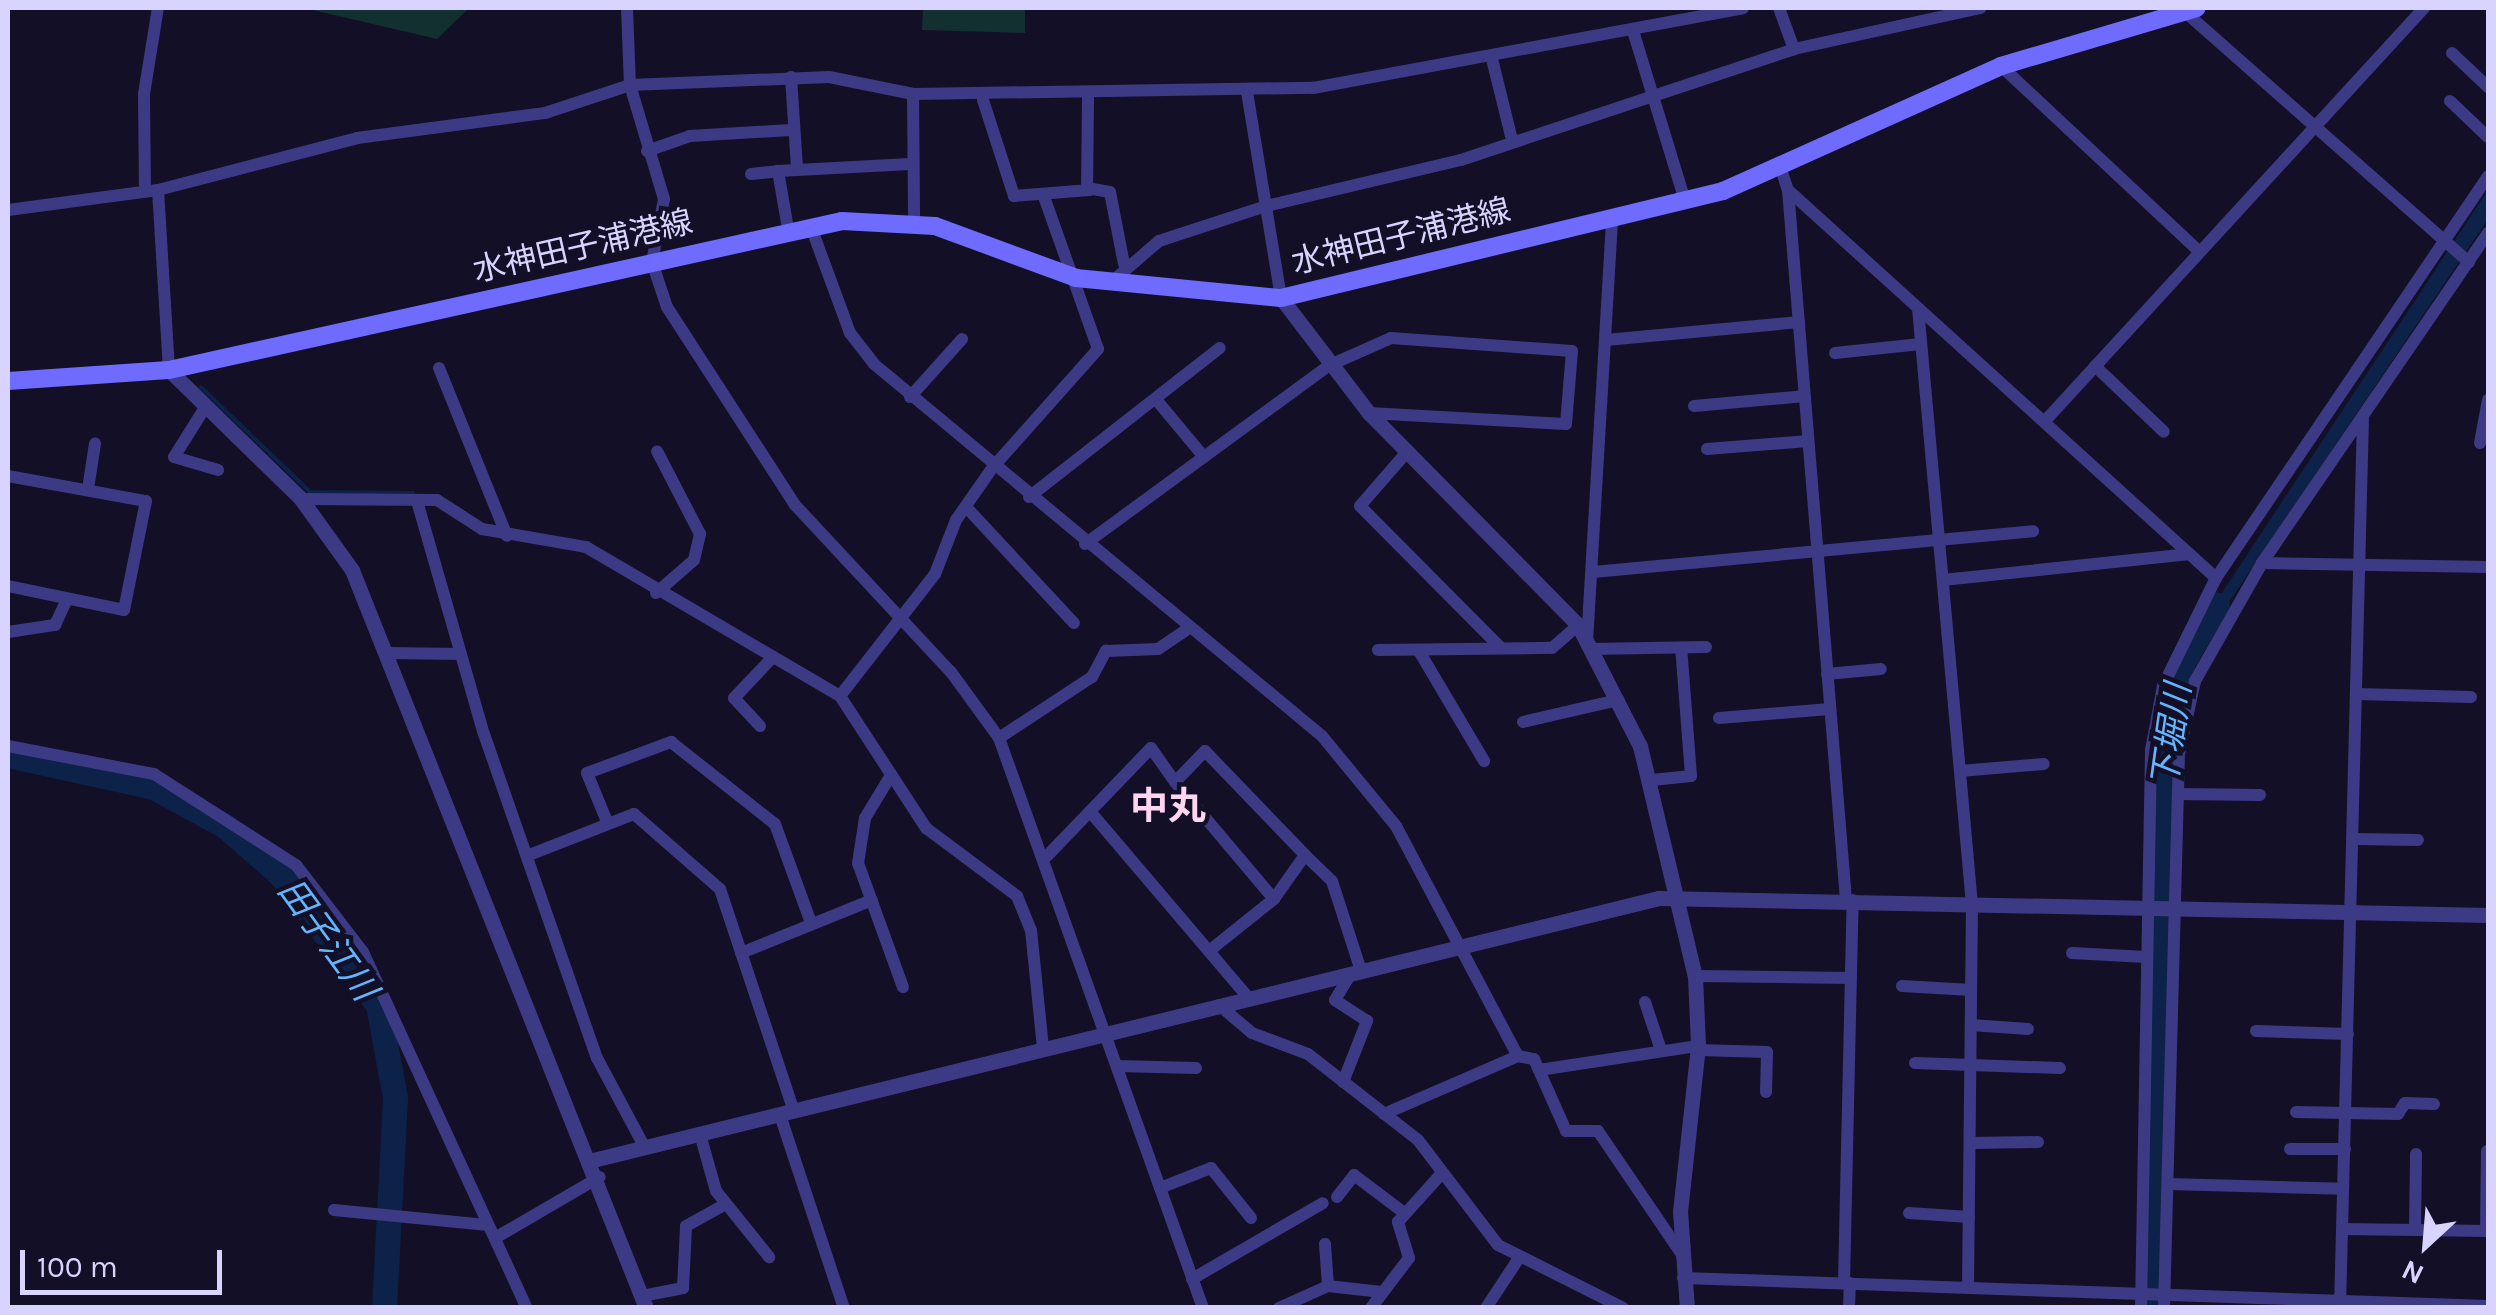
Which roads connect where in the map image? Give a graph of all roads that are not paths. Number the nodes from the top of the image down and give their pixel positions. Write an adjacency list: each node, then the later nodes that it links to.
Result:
1 (158, 8): 34 (street)
2 (626, 8): 15 (street)
3 (1742, 8): 8 (street)
4 (1779, 8): 10 (street)
5 (1982, 8): 10 (street)
6 (2424, 8): 23 (street)
7 (2191, 9): 13 (main road, 水神田子浦港線); 23 (street)
8 (1690, 15): 9 (street)
9 (1634, 34): 12 (street); 19 (street)
10 (1794, 49): 19 (street)
11 (2452, 53): 16 (street)
12 (1492, 59): 17 (street); 26 (street)
13 (2001, 66): 30 (main road, 水神田子浦港線); 47 (street)
14 (791, 77): 15 (street); 18 (street); 24 (street)
15 (630, 85): 27 (street); 34 (street)
16 (2488, 87)
17 (1247, 92): 20 (street); 39 (street)
18 (913, 94): 21 (street); 28 (street)
19 (1648, 96): 26 (street); 38 (street)
20 (1088, 97): 21 (street); 35 (street)
21 (983, 100): 37 (street)
22 (2450, 101): 25 (street)
23 (2311, 129): 46 (street); 47 (street)
24 (791, 130): 27 (street); 29 (street)
25 (2488, 137)
26 (1512, 140): 39 (street)
27 (647, 151): 49 (street)
28 (910, 164): 29 (street); 42 (street)
29 (798, 167): 31 (street)
30 (1782, 169): 36 (street); 38 (main road, 水神田子浦港線)
31 (778, 171): 32 (street); 43 (street)
32 (750, 174)
33 (2488, 176): 46 (street)
34 (152, 190): 40 (street); 63 (street)
35 (1090, 190): 37 (street); 50 (street)
36 (1788, 190): 53 (street); 54 (street)
37 (1043, 194): 51 (street)
38 (1685, 201): 41 (main road, 水神田子浦港線)
39 (1266, 206): 50 (street); 52 (street)
40 (8, 210)
41 (1612, 218): 52 (main road, 水神田子浦港線); 56 (street)
42 (914, 222): 44 (main road, 水神田子浦港線); 51 (main road, 水神田子浦港線)
43 (787, 223)
44 (811, 228): 49 (main road, 水神田子浦港線); 66 (street)
45 (2488, 233): 48 (street)
46 (2441, 244): 48 (street); 100 (street)
47 (2200, 251): 61 (street)
48 (2478, 255): 72 (street)
49 (652, 262): 63 (main road, 水神田子浦港線); 105 (street)
50 (1120, 272): 51 (main road, 水神田子浦港線); 52 (main road, 水神田子浦港線)
51 (1072, 277): 82 (street)
52 (1281, 298): 60 (street)
53 (1918, 308): 57 (street); 73 (street)
54 (1799, 322): 56 (street); 65 (street)
55 (962, 339): 66 (street)
56 (1606, 340): 99 (street)
57 (1921, 344): 59 (street); 92 (street)
58 (1220, 348): 68 (street)
59 (1835, 353)
60 (1328, 366): 71 (street); 71 (street); 81 (street)
61 (2096, 366): 73 (street); 74 (street)
62 (439, 368): 91 (street)
63 (169, 370): 64 (main road, 水神田子浦港線); 69 (street)
64 (8, 382)
65 (1805, 396): 70 (street); 75 (street)
66 (910, 398): 82 (street)
67 (2488, 400): 76 (street)
68 (1159, 403): 81 (street); 86 (street)
69 (206, 406): 83 (street); 87 (street)
70 (1694, 406)
71 (1369, 413): 80 (street)
72 (2363, 416): 96 (street); 97 (street)
73 (2044, 422): 95 (street)
74 (2164, 432)
75 (1808, 441): 79 (street); 94 (street)
76 (2480, 443)
77 (95, 444): 85 (street)
78 (656, 450): 103 (street)
79 (1708, 450)
80 (1406, 453): 107 (street); 113 (street)
81 (1204, 457): 93 (street)
82 (994, 467): 86 (street); 89 (street)
83 (218, 470)
84 (8, 476): 85 (street)
85 (88, 489): 104 (street)
86 (1030, 498): 93 (street)
87 (302, 499): 88 (street); 116 (street)
88 (417, 501): 91 (street); 117 (street)
89 (967, 508): 105 (street); 106 (street)
90 (2034, 532): 92 (street)
91 (507, 536): 103 (street)
92 (1939, 542): 94 (street); 101 (street)
93 (1085, 544): 108 (street)
94 (1818, 551): 99 (street); 120 (street)
95 (2190, 554): 100 (street); 101 (street)
96 (2262, 563): 97 (street); 137 (street)
97 (2360, 565): 98 (street); 121 (street)
98 (2488, 567)
99 (1593, 572): 110 (street)
100 (2216, 578): 151 (street)
101 (1942, 580): 133 (street)
102 (8, 586): 104 (street)
103 (656, 592): 118 (street)
104 (67, 599): 109 (street)
105 (897, 615): 122 (street); 129 (street)
106 (1074, 623)
107 (1578, 626): 110 (street); 113 (street)
108 (1186, 630): 129 (street); 156 (street)
109 (8, 632)
110 (1589, 646): 111 (street); 124 (street)
111 (1681, 647): 112 (street); 135 (street)
112 (1706, 647)
113 (1500, 648): 115 (street)
114 (1378, 650): 115 (street)
115 (1419, 650): 131 (street)
116 (387, 653): 117 (street); 200 (street)
117 (461, 654): 143 (street)
118 (773, 657): 122 (street); 128 (street)
119 (1882, 669): 120 (street)
120 (1827, 674): 125 (street)
121 (2357, 694): 123 (street); 141 (street)
122 (840, 696): 134 (street)
123 (2471, 697)
124 (1618, 700): 127 (street); 135 (street)
125 (1830, 709): 126 (street); 149 (street)
126 (1719, 718)
127 (1524, 722)
128 (760, 726)
129 (999, 738): 145 (street)
130 (8, 746): 216 (street)
131 (1484, 761)
132 (2044, 764): 133 (street)
133 (1960, 772): 150 (street)
134 (892, 774): 148 (street); 176 (street)
135 (1652, 780): 146 (street)
136 (1174, 782): 139 (street); 144 (street); 147 (street)
137 (2178, 794): 138 (street); 152 (street)
138 (2260, 794)
139 (1093, 816): 145 (street); 157 (street)
140 (608, 824): 143 (street); 155 (street); 158 (street)
141 (2354, 839): 142 (street); 153 (street)
142 (2418, 840)
143 (530, 855): 195 (street)
144 (1305, 855): 147 (street); 161 (street)
145 (1047, 856): 173 (street)
146 (1677, 897): 149 (street); 156 (street); 162 (street)
147 (1274, 899): 157 (street)
148 (872, 900): 155 (street); 165 (street)
149 (1849, 900): 150 (street); 163 (street)
150 (1972, 904): 151 (street); 166 (street)
151 (2147, 908): 152 (street); 160 (street)
152 (2176, 908): 153 (street); 203 (street)
153 (2353, 912): 154 (street); 174 (street)
154 (2488, 914)
155 (811, 923): 158 (street)
156 (1460, 947): 161 (street); 178 (street)
157 (1210, 951): 167 (street)
158 (741, 953): 189 (street)
159 (2072, 954): 160 (street)
160 (2146, 956): 229 (street)
161 (1356, 972): 167 (street); 185 (street)
162 (1695, 976): 163 (street); 175 (street)
163 (1851, 978): 224 (street)
164 (1902, 986): 166 (street)
165 (904, 987)
166 (1971, 990): 170 (street)
167 (1249, 998): 169 (street)
168 (1646, 1002): 177 (street)
169 (1219, 1005): 173 (street); 185 (street)
170 (1971, 1025): 171 (street); 181 (street)
171 (2028, 1029)
172 (2256, 1032): 174 (street)
173 (1106, 1034): 176 (street); 180 (street)
174 (2348, 1034): 190 (street)
175 (1698, 1048): 177 (street); 186 (street); 219 (street)
176 (1043, 1050): 189 (street)
177 (1661, 1050): 184 (street)
178 (1518, 1056): 184 (street); 191 (street)
179 (1914, 1063): 181 (street)
180 (1117, 1066): 182 (street); 204 (street)
181 (1970, 1066): 183 (street); 194 (street)
182 (1196, 1068)
183 (2060, 1068)
184 (1539, 1070): 219 (street)
185 (1343, 1082): 191 (street)
186 (1766, 1092)
187 (2434, 1104): 190 (street)
188 (2296, 1112): 190 (street)
189 (787, 1113): 192 (street); 234 (street)
190 (2344, 1113): 197 (street)
191 (1384, 1114): 201 (street)
192 (700, 1134): 195 (street); 208 (street)
193 (2038, 1142): 194 (street)
194 (1970, 1143): 212 (street)
195 (644, 1146): 200 (street)
196 (2290, 1149): 197 (street)
197 (2344, 1149): 205 (street)
198 (2487, 1151): 217 (street)
199 (2416, 1154): 215 (street)
200 (593, 1160): 202 (street)
201 (1442, 1173): 210 (street); 221 (street)
202 (600, 1177): 216 (street); 230 (street)
203 (2168, 1184): 205 (street); 228 (street)
204 (1160, 1188): 213 (street); 223 (street)
205 (2342, 1189): 214 (street)
206 (1336, 1197): 210 (street)
207 (1322, 1203): 223 (street)
208 (724, 1205): 220 (street); 230 (street)
209 (334, 1210): 216 (street)
210 (1403, 1212): 227 (street)
211 (1909, 1214): 212 (street)
212 (1969, 1217): 226 (street)
213 (1251, 1218)
214 (2342, 1228): 215 (street); 231 (street)
215 (2415, 1229): 217 (street)
216 (492, 1231): 233 (street)
217 (2487, 1231)
218 (1325, 1244): 225 (street)
219 (1681, 1253): 222 (street)
220 (769, 1257)
221 (1519, 1258): 238 (street); 239 (street)
222 (1683, 1278): 224 (street); 240 (street)
223 (1192, 1279): 235 (street)
224 (1847, 1282): 226 (street); 241 (street)
225 (1328, 1286): 227 (street); 236 (street)
226 (1968, 1288): 229 (street)
227 (1382, 1292): 237 (street)
228 (2164, 1299): 229 (street); 231 (street)
229 (2142, 1300)
230 (644, 1302)
231 (2340, 1304): 232 (street)
232 (2488, 1306)
233 (526, 1308)
234 (844, 1308)
235 (1203, 1308)
236 (1279, 1308)
237 (1371, 1308)
238 (1486, 1308)
239 (1623, 1308)
240 (1687, 1308)
241 (1849, 1308)

